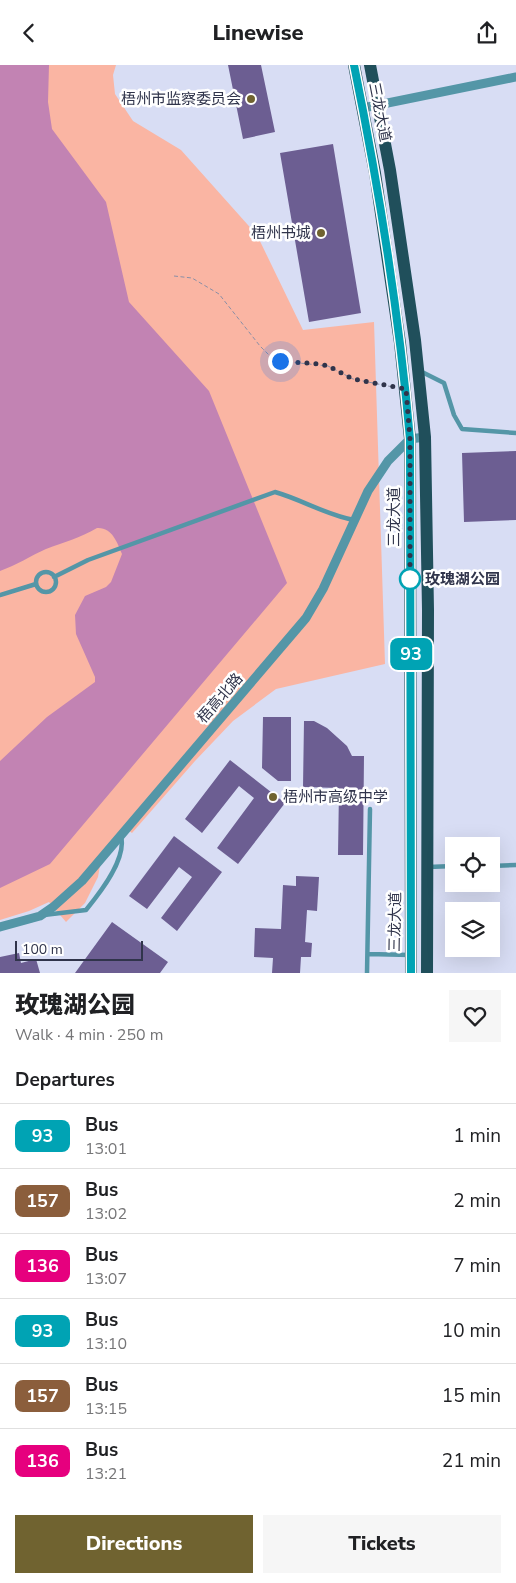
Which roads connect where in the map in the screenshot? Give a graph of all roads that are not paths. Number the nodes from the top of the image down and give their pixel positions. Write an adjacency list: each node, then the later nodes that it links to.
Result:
1 (354, 65): 5 (main road, 三龙大道)
2 (370, 65): 4 (main road, 三龙大道)
3 (516, 77): 4 (street)
4 (378, 105): 5 (street); 6 (main road, 三龙大道)
5 (363, 108): 9 (main road, 三龙大道)
6 (418, 371): 7 (lane); 8 (main road, 三龙大道)
7 (516, 433)
8 (425, 437): 9 (street); 19 (main road, 三龙大道)
9 (410, 439): 10 (street, 梧高北路); 23 (main road, 三龙大道)
10 (354, 520): 11 (lane); 15 (street, 梧高北路)
11 (54, 577): 12 (lane); 12 (lane)
12 (36, 584): 13 (lane)
13 (0, 595)
14 (370, 809): 22 (lane)
15 (121, 836): 20 (street, 梧高北路); 20 (lane)
16 (500, 865): 17 (lane)
17 (516, 865)
18 (445, 866): 19 (lane)
19 (428, 867): 26 (main road, 三龙大道)
20 (40, 916): 21 (street, 梧高北路)
21 (0, 927)
22 (368, 955): 23 (lane); 24 (lane)
23 (411, 955): 25 (main road, 三龙大道)
24 (367, 973)
25 (411, 973)
26 (427, 973)

